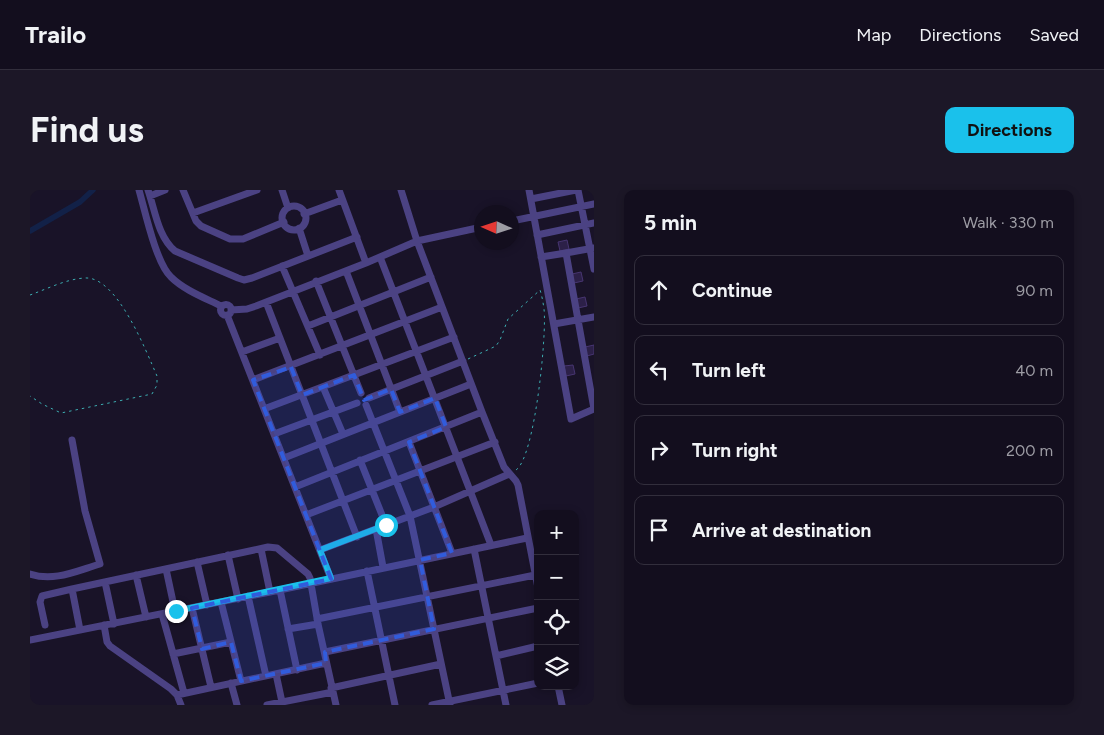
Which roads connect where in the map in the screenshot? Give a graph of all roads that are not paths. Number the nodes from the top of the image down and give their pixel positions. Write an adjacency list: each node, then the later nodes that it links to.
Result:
1 (139, 190): 45 (street)
2 (165, 190): 10 (street)
3 (183, 190): 17 (street)
4 (257, 190): 11 (street)
5 (282, 190): 16 (street)
6 (339, 190): 13 (street)
7 (401, 190): 28 (street)
8 (529, 190): 12 (street)
9 (577, 190): 12 (street); 15 (street)
10 (149, 193): 35 (street)
11 (238, 193): 17 (street)
12 (531, 199): 19 (street)
13 (342, 200): 18 (street); 27 (street)
14 (594, 204): 15 (street)
15 (582, 207): 19 (street); 23 (street)
16 (288, 208): 18 (street); 21 (street)
17 (193, 213): 21 (street)
18 (304, 214): 24 (street)
19 (534, 216): 20 (street); 26 (street)
20 (519, 219)
21 (284, 222): 24 (street)
22 (594, 223): 23 (street)
23 (585, 225): 26 (street); 29 (street)
24 (299, 228): 31 (street)
25 (474, 229): 28 (street)
26 (537, 235): 33 (street)
27 (357, 237): 31 (street); 34 (street)
28 (417, 241): 32 (street); 38 (street)
29 (592, 248): 30 (street); 36 (street)
30 (566, 253): 33 (street); 48 (street)
31 (308, 256): 35 (street)
32 (380, 257): 34 (street); 41 (street)
33 (541, 257): 50 (street)
34 (366, 263): 37 (street)
35 (282, 266): 40 (street)
36 (594, 269)
37 (346, 271): 39 (street); 43 (street)
38 (431, 277): 41 (street); 44 (street)
39 (316, 281): 40 (street); 46 (street)
40 (293, 291): 42 (street); 51 (street)
41 (394, 292): 43 (street); 49 (street)
42 (266, 302): 45 (street); 54 (street)
43 (359, 306): 46 (street); 52 (street)
44 (442, 308): 49 (street); 53 (street)
45 (229, 312): 57 (street)
46 (331, 317): 51 (street); 55 (street)
47 (594, 317): 48 (street)
48 (578, 320): 50 (street); 75 (street)
49 (405, 322): 52 (street); 56 (street)
50 (554, 324): 75 (street)
51 (308, 326): 58 (street)
52 (370, 336): 55 (street); 60 (street)
53 (454, 337): 56 (street); 59 (street)
54 (280, 338): 57 (street); 61 (street)
55 (342, 347): 58 (street); 62 (street)
56 (417, 351): 60 (street); 63 (street)
57 (242, 352): 64 (street)
58 (320, 355): 61 (street)
59 (463, 361): 63 (street); 65 (street)
60 (382, 365): 62 (street); 67 (street)
61 (291, 366): 64 (street); 69 (street)
62 (354, 375): 66 (street); 68 (street)
63 (426, 376): 67 (street); 71 (street)
64 (253, 380): 74 (street)
65 (471, 384): 71 (street); 78 (street)
66 (323, 387): 69 (street); 76 (street)
67 (391, 390): 70 (street); 77 (street)
68 (361, 393): 70 (street); 72 (street)
69 (302, 395): 74 (street); 79 (street)
70 (369, 398): 73 (street)
71 (435, 398): 77 (street); 81 (street)
72 (357, 403): 73 (street); 76 (street)
73 (366, 405): 80 (street)
74 (264, 409): 82 (street)
75 (594, 409)
76 (333, 411): 79 (street); 83 (street)
77 (400, 412): 80 (street)
78 (482, 412): 81 (street); 86 (street)
79 (311, 419): 82 (street); 87 (street)
80 (372, 422): 83 (street); 88 (street)
81 (446, 427): 85 (street); 89 (street)
82 (274, 434): 90 (street)
83 (343, 434): 87 (street)
84 (72, 440): 119 (street)
85 (409, 442): 88 (street); 92 (street)
86 (495, 442): 89 (street); 94 (street)
87 (320, 443): 90 (street); 93 (street)
88 (384, 451): 91 (street); 95 (street)
89 (458, 456): 92 (street); 98 (street)
90 (284, 458): 96 (street)
91 (360, 460): 93 (street); 97 (street)
92 (420, 471): 95 (street); 100 (street)
93 (332, 472): 96 (street); 99 (street)
94 (510, 474): 98 (street); 106 (street)
95 (396, 480): 97 (street); 102 (street)
96 (295, 486): 101 (street)
97 (372, 489): 99 (street); 103 (street)
98 (471, 491): 100 (street); 107 (street)
99 (343, 500): 101 (street); 105 (street)
100 (434, 507): 102 (street); 111 (street)
101 (306, 515): 110 (street)
102 (410, 516): 103 (street); 113 (street)
103 (386, 525): 104 (street)
104 (376, 530): 105 (street); 115 (street)
105 (357, 537): 110 (street)
106 (527, 538): 107 (street); 118 (street)
107 (491, 545): 109 (street)
108 (261, 549): 112 (street); 124 (street); 128 (street)
109 (474, 549): 111 (street); 125 (street)
110 (320, 550): 122 (street)
111 (452, 553): 113 (street)
112 (228, 555): 114 (street); 131 (street)
113 (420, 560): 115 (street); 130 (street)
114 (197, 562): 116 (street); 133 (street)
115 (383, 568): 117 (street)
116 (166, 569): 120 (street); 137 (street)
117 (367, 571): 122 (street); 135 (street)
118 (534, 571)
119 (30, 574)
120 (136, 575): 123 (street); 139 (street)
121 (534, 576): 125 (street)
122 (331, 578): 124 (street)
123 (105, 582): 126 (street); 142 (street)
124 (311, 583): 127 (street); 141 (street)
125 (481, 586): 130 (street); 140 (street)
126 (72, 589): 143 (street); 147 (street)
127 (280, 590): 128 (street); 145 (street)
128 (270, 592): 129 (street)
129 (248, 596): 131 (street); 160 (street)
130 (427, 597): 135 (street); 146 (street)
131 (238, 598): 132 (street)
132 (222, 602): 133 (street); 150 (street)
133 (207, 605): 134 (street)
134 (192, 608): 137 (street); 152 (street)
135 (375, 608): 141 (street); 149 (street)
136 (534, 609): 140 (street)
137 (176, 611): 138 (street)
138 (162, 614): 139 (street); 154 (street)
139 (146, 617): 142 (street)
140 (488, 618): 146 (street); 155 (street)
141 (318, 622): 145 (street); 153 (street)
142 (114, 624): 144 (street)
143 (45, 626)
144 (104, 626): 147 (street); 169 (street)
145 (288, 629): 158 (street)
146 (434, 629): 149 (street); 157 (street)
147 (80, 630): 148 (street)
148 (30, 640)
149 (381, 640): 153 (street); 161 (street)
150 (232, 642): 152 (street); 162 (street)
151 (534, 647): 155 (street)
152 (202, 649): 154 (street); 165 (street)
153 (324, 652): 156 (street)
154 (173, 654): 169 (street)
155 (496, 656): 167 (street)
156 (326, 663): 158 (street); 166 (street)
157 (441, 664): 161 (street); 171 (street)
158 (297, 670): 159 (street)
159 (276, 674): 160 (street); 170 (street)
160 (266, 676): 162 (street)
161 (389, 676): 166 (street); 176 (street)
162 (241, 681): 163 (street)
163 (232, 683): 165 (street); 173 (street)
164 (534, 684): 167 (street)
165 (211, 688): 169 (street)
166 (332, 690): 170 (street); 175 (street)
167 (503, 690): 171 (street); 178 (street)
168 (559, 690): 179 (street)
169 (181, 694): 172 (street)
170 (279, 703): 174 (street)
171 (450, 703): 177 (street)
172 (180, 705)
173 (237, 705)
174 (267, 705)
175 (336, 705)
176 (395, 705)
177 (432, 705)
178 (506, 705)
179 (562, 705)

